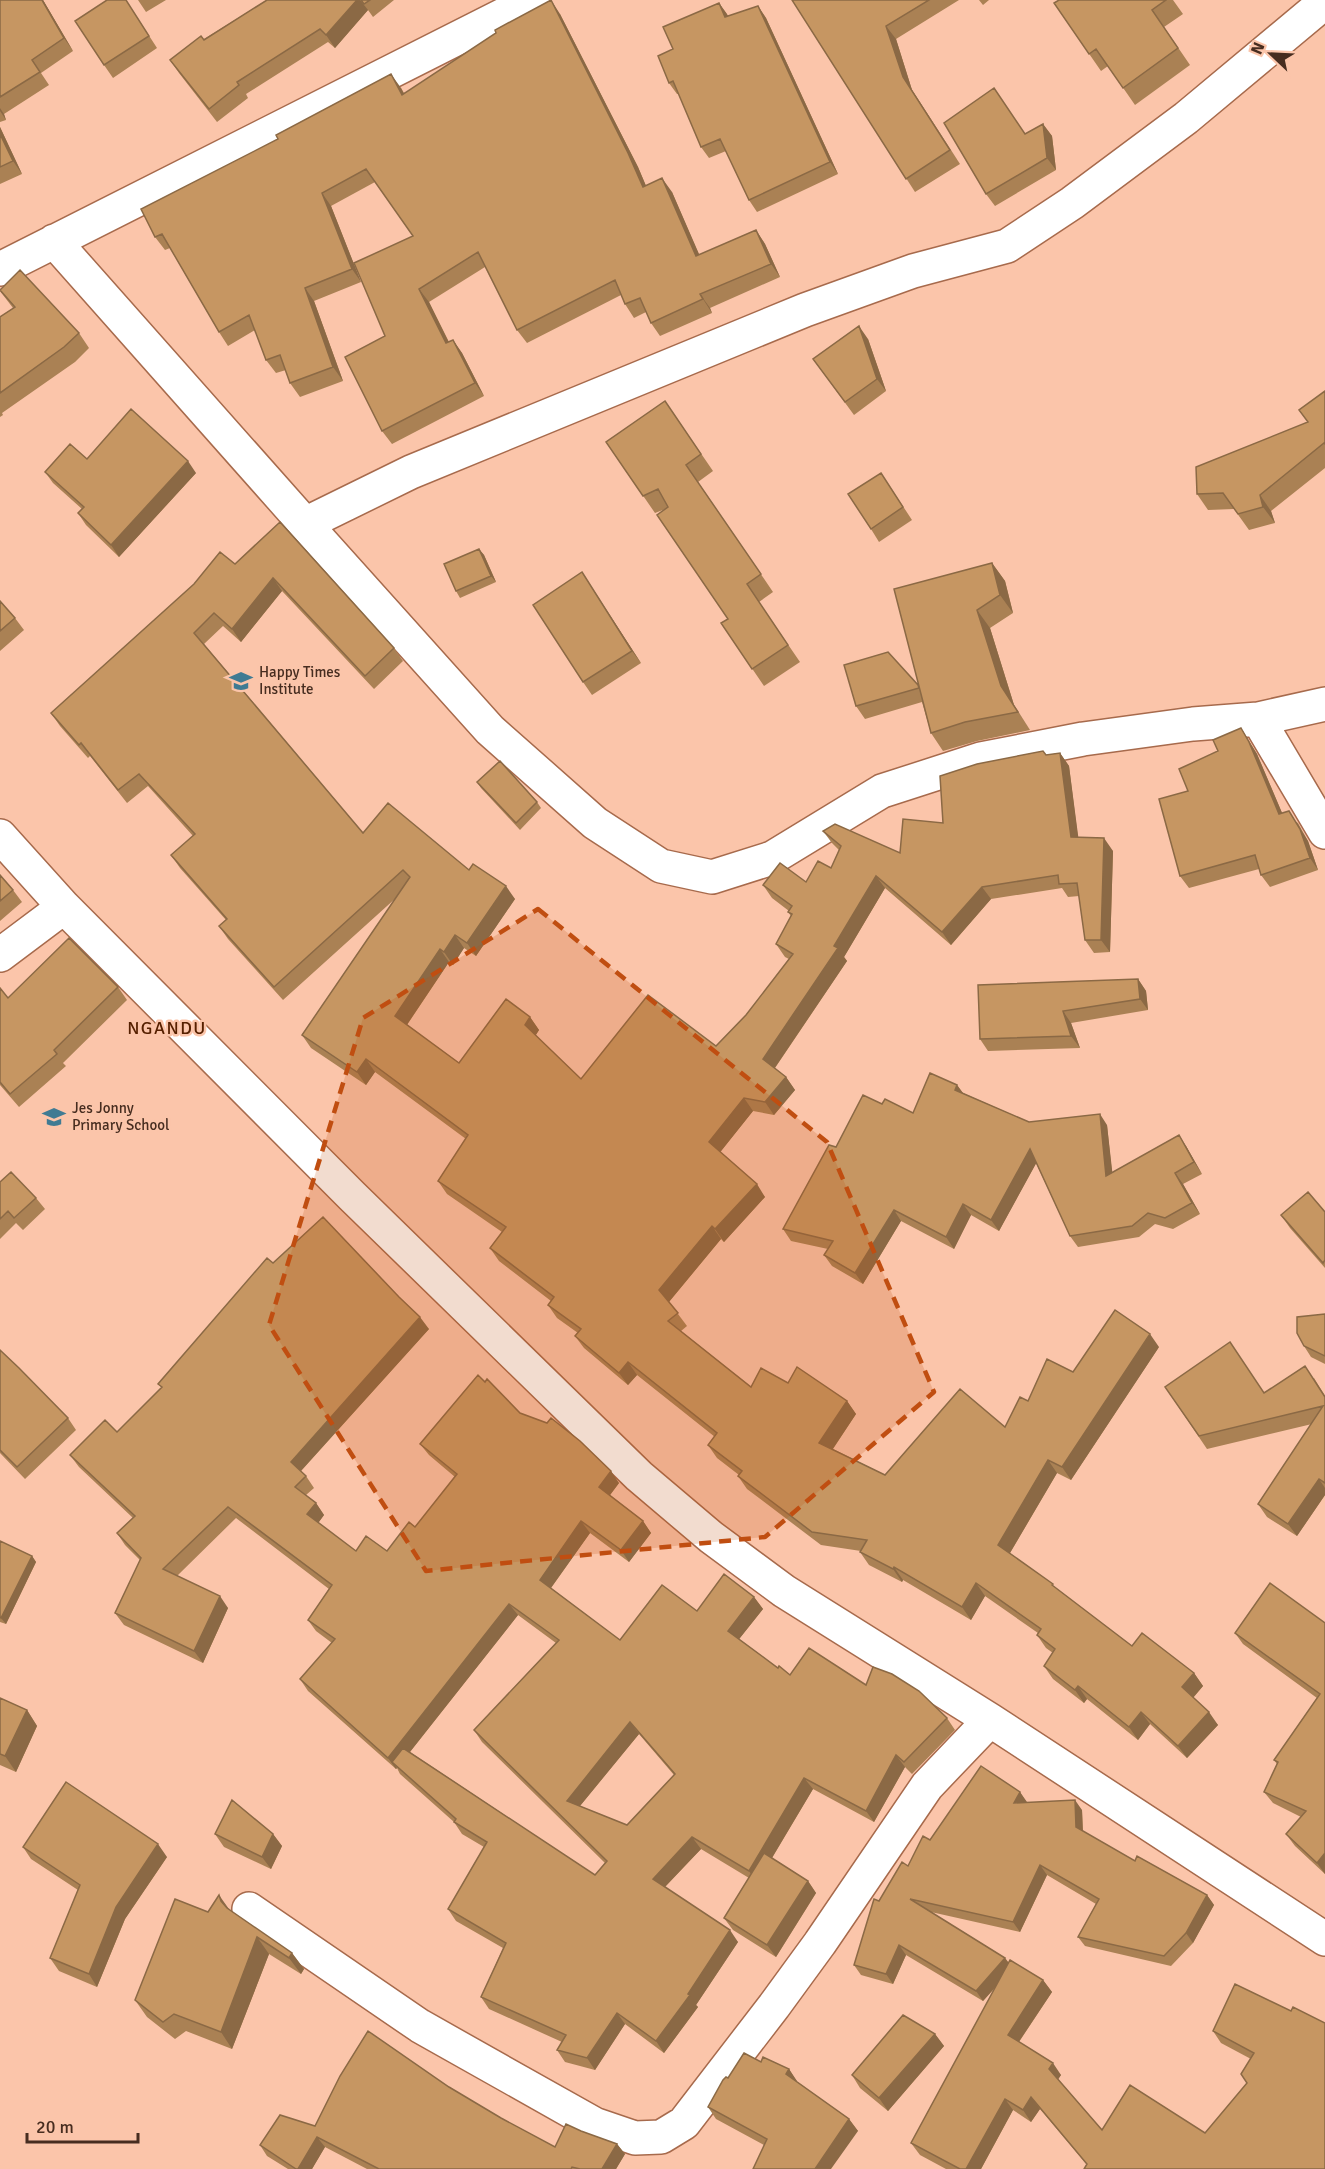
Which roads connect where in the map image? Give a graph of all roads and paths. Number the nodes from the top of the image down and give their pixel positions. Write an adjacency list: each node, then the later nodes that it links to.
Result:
1 (533, 0): 3 (street)
2 (1325, 2): 5 (street)
3 (54, 241): 4 (street); 5 (street)
4 (0, 269)
5 (304, 524): 7 (street)
6 (1325, 704): 7 (street)
7 (1258, 719): 8 (street)
8 (1325, 832)
9 (0, 836): 10 (street)
10 (64, 907): 11 (street); 12 (street)
11 (0, 955)
12 (990, 1720): 13 (street); 14 (street)
13 (249, 1909)
14 (1325, 1939)

